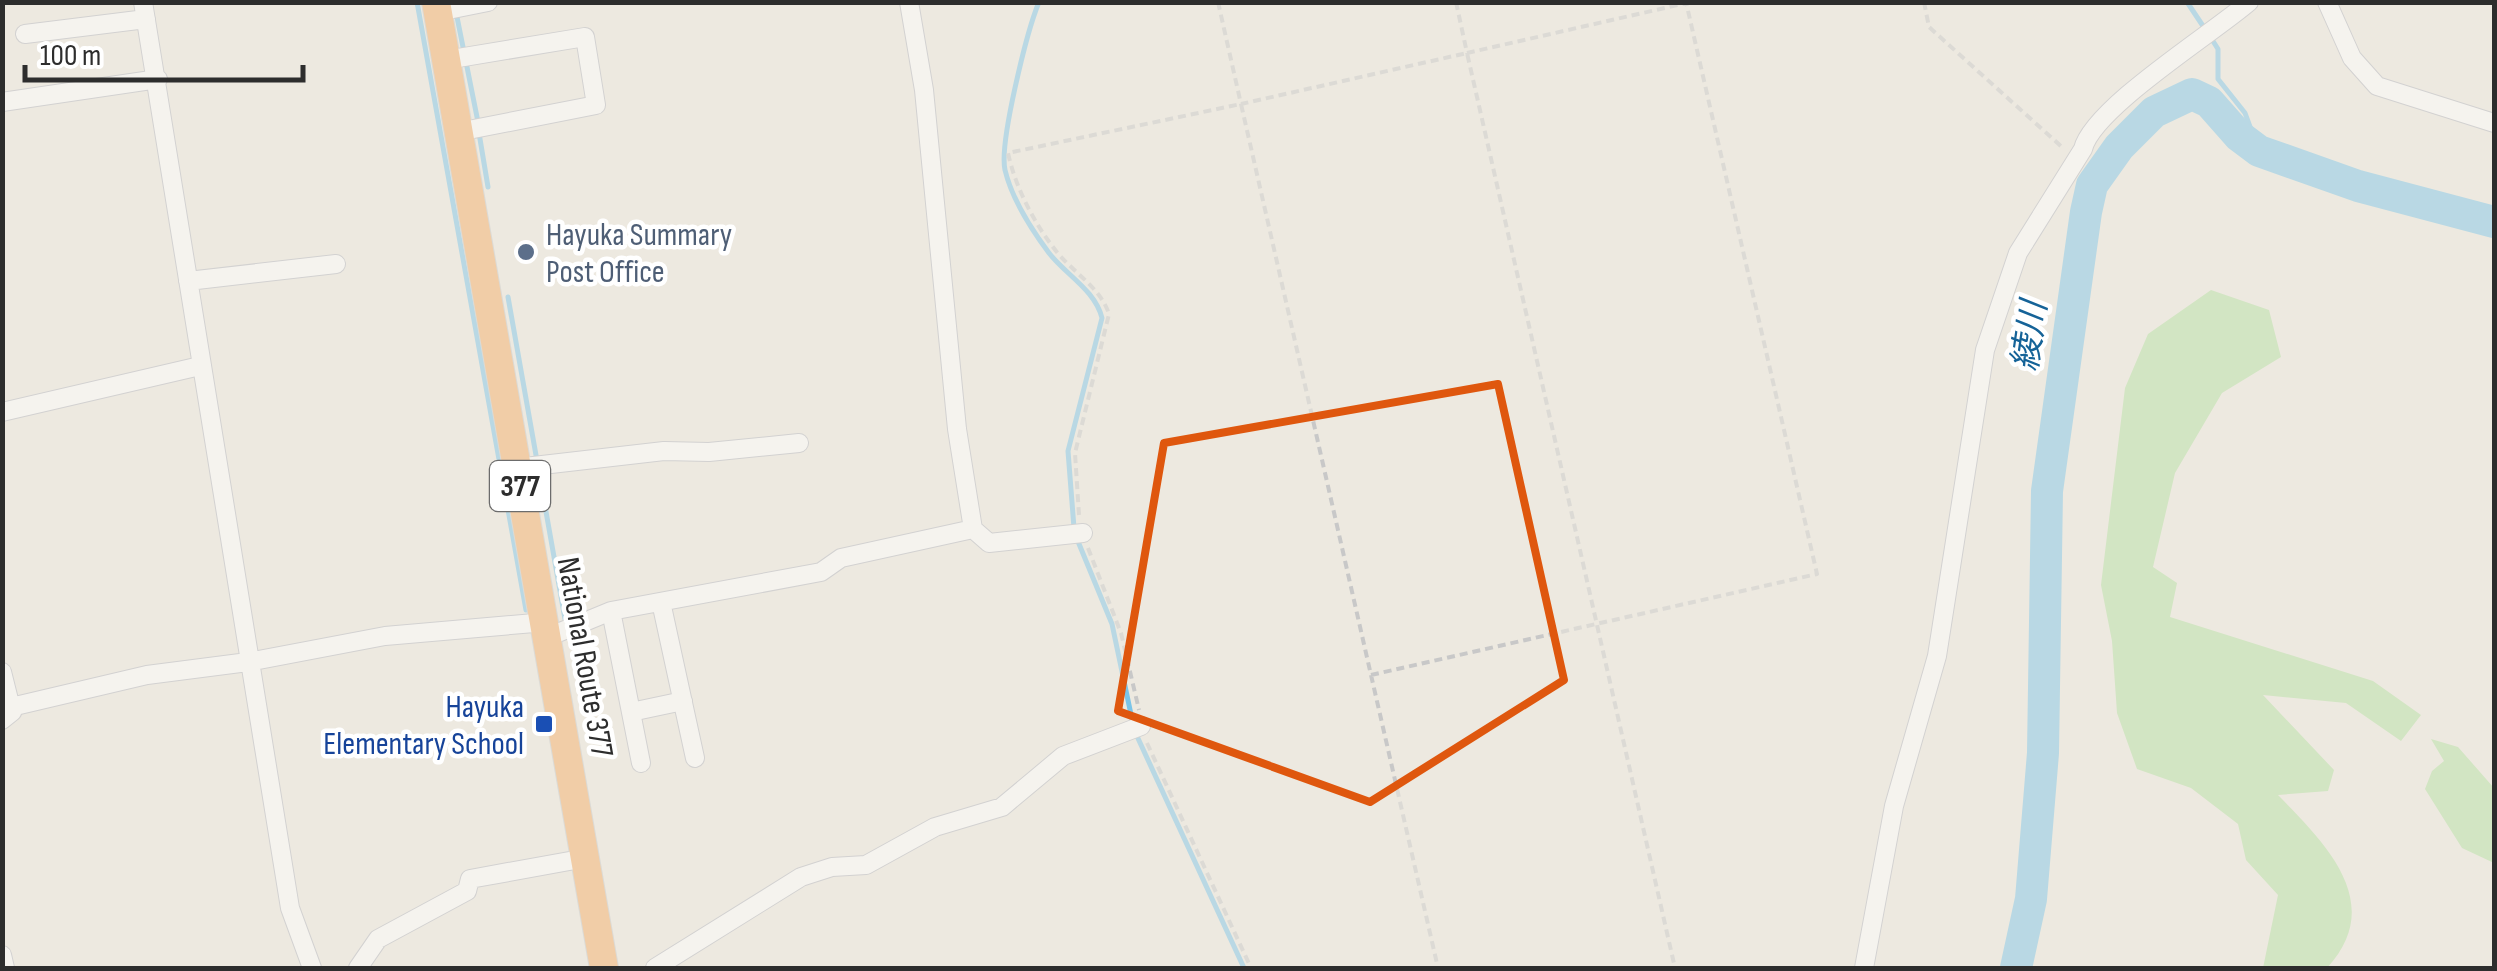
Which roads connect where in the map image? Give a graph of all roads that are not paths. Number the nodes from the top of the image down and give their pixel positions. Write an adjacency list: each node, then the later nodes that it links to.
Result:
1 (488, 2): 5 (street)
2 (909, 2): 19 (street)
3 (2249, 2): 39 (street)
4 (2327, 2): 11 (street)
5 (437, 7): 8 (highway, National Route 377 / 377)
6 (144, 11): 7 (street); 9 (street)
7 (25, 34)
8 (460, 58): 12 (highway, National Route 377 / 377); 12 (street)
9 (158, 78): 10 (street); 14 (street)
10 (2, 102)
11 (2494, 123)
12 (472, 129): 18 (highway, National Route 377 / 377)
13 (336, 264): 14 (street)
14 (188, 282): 15 (street)
15 (200, 366): 16 (street); 24 (street)
16 (2, 412)
17 (800, 443): 18 (street)
18 (531, 466): 23 (highway, National Route 377 / 377)
19 (973, 528): 20 (street); 21 (street)
20 (1078, 534)
21 (661, 602): 22 (street); 26 (street)
22 (611, 612): 23 (street); 27 (street)
23 (547, 630): 24 (street); 32 (highway, National Route 377 / 377)
24 (248, 662): 28 (street); 35 (street)
25 (2, 672): 28 (street)
26 (683, 701): 27 (street); 30 (street)
27 (631, 712): 31 (street)
28 (6, 714)
29 (1136, 728): 38 (street)
30 (696, 758)
31 (641, 763)
32 (586, 858): 36 (street); 37 (highway, National Route 377 / 377)
33 (2, 955): 34 (street)
34 (5, 968)
35 (312, 968)
36 (358, 968)
37 (604, 968)
38 (655, 968)
39 (1864, 968)

